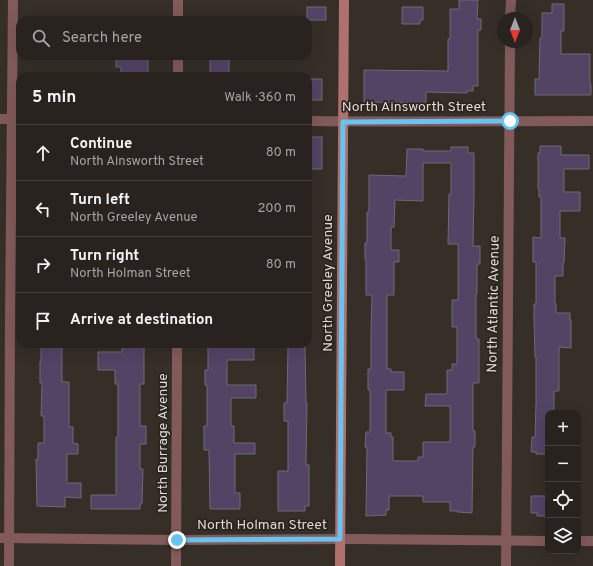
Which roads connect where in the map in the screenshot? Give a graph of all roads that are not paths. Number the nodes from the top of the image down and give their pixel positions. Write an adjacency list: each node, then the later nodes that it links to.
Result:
1 (13, 0): 11 (street)
2 (178, 0): 6 (street)
3 (344, 0): 15 (main road, North Greeley Avenue)
4 (510, 0): 5 (street)
5 (510, 12)
6 (178, 16)
7 (510, 48): 13 (street, North Atlantic Avenue)
8 (178, 60): 9 (street)
9 (178, 72)
10 (0, 119): 11 (street)
11 (16, 119): 17 (street)
12 (312, 121): 15 (street, North Ainsworth Street)
13 (510, 121): 14 (street, North Ainsworth Street); 15 (street, North Ainsworth Street); 20 (street, North Atlantic Avenue)
14 (593, 121)
15 (343, 122): 18 (main road, North Greeley Avenue)
16 (177, 348): 19 (street, North Burrage Avenue)
17 (5, 538): 19 (street, North Holman Street); 24 (street)
18 (340, 539): 19 (street, North Holman Street); 20 (street, North Holman Street); 26 (main road, North Greeley Avenue)
19 (177, 540): 25 (street, North Burrage Avenue)
20 (506, 540): 21 (street, North Holman Street); 27 (street, North Atlantic Avenue)
21 (545, 541)
22 (581, 541): 23 (street)
23 (593, 541)
24 (9, 566)
25 (176, 566)
26 (340, 566)
27 (506, 566)

